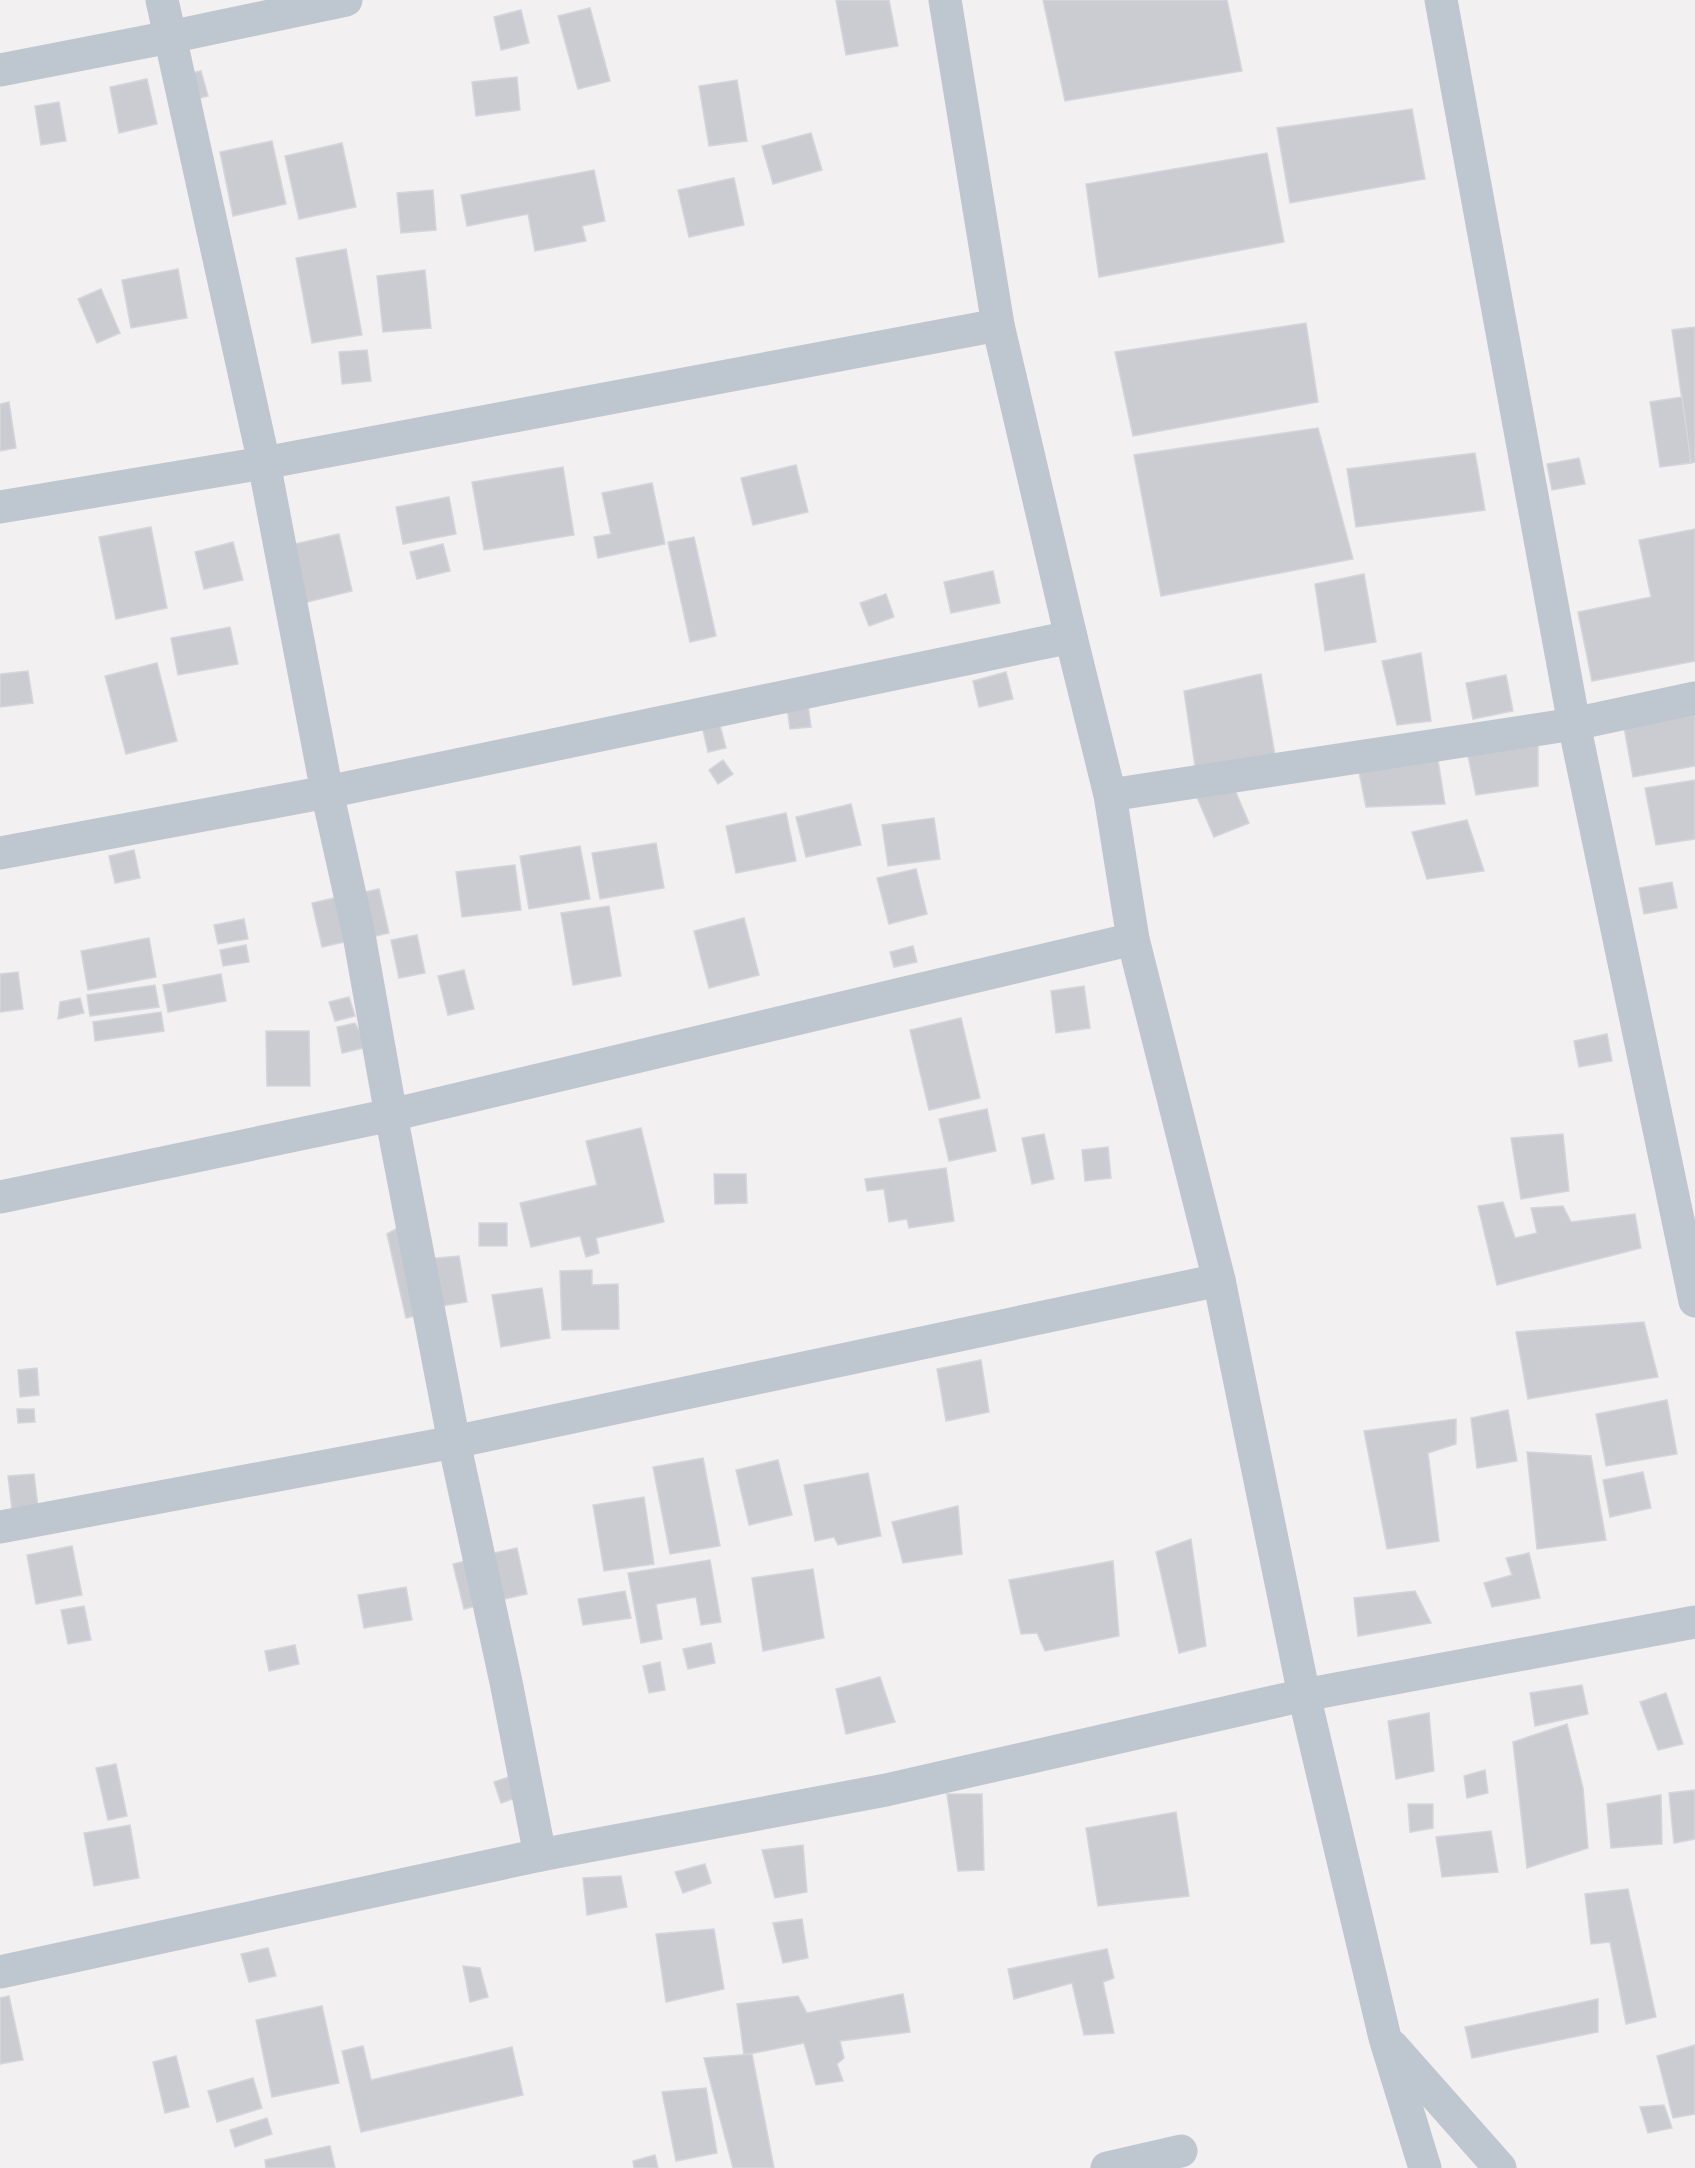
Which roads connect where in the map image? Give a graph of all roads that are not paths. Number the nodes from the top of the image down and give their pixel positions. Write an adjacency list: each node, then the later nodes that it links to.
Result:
1 (162, 0): 5 (street)
2 (346, 0): 5 (street)
3 (945, 0): 7 (street)
4 (1441, 0): 12 (street)
5 (170, 37): 6 (street); 8 (street)
6 (0, 70)
7 (998, 325): 8 (street); 10 (street)
8 (264, 463): 9 (street); 13 (street)
9 (0, 507)
10 (1071, 637): 13 (street); 14 (street)
11 (1695, 698): 12 (street)
12 (1574, 724): 14 (street); 20 (street)
13 (327, 792): 15 (street); 17 (street)
14 (1110, 795): 16 (street)
15 (0, 853)
16 (1133, 939): 17 (street); 19 (street)
17 (391, 1115): 18 (street); 21 (street)
18 (0, 1197)
19 (1219, 1280): 21 (street); 24 (street)
20 (1695, 1300)
21 (454, 1442): 22 (street); 25 (street)
22 (0, 1527)
23 (1695, 1622): 24 (street)
24 (1305, 1695): 25 (street); 27 (street)
25 (540, 1855): 26 (street)
26 (0, 1972)
27 (1385, 2038): 30 (street); 31 (street)
28 (1181, 2151): 29 (street)
29 (1107, 2168)
30 (1425, 2168)
31 (1500, 2168)

